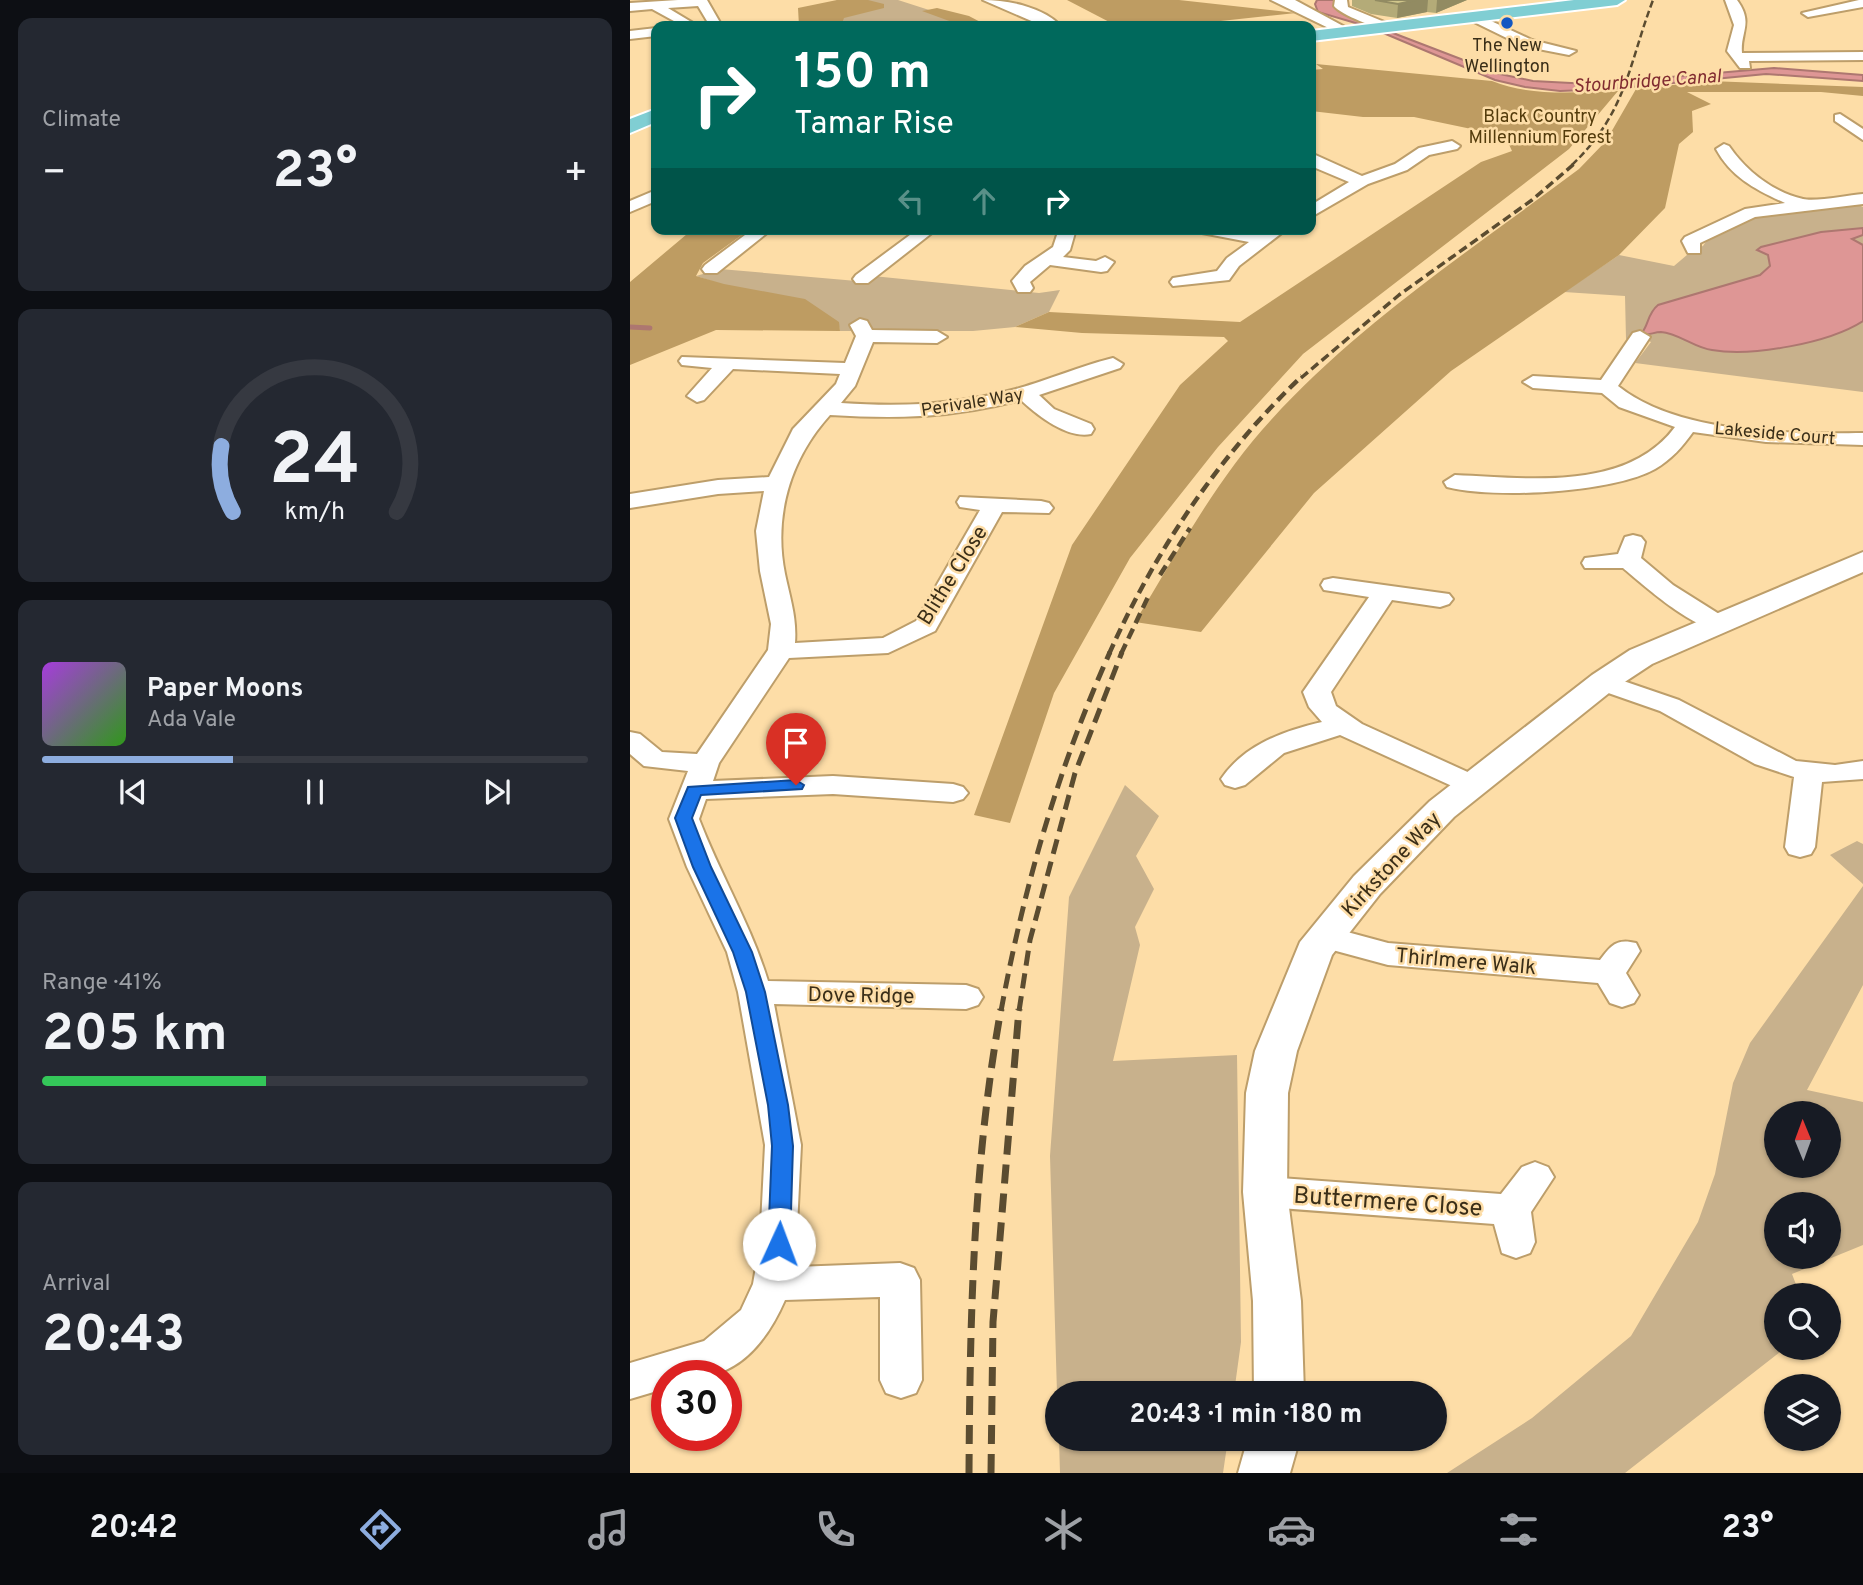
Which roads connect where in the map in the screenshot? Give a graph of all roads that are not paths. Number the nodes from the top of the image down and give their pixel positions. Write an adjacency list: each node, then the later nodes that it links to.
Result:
1 (990, 0): 14 (street)
2 (1277, 0): 17 (street)
3 (1341, 0): 15 (street)
4 (1617, 0): 11 (main road)
5 (1731, 0): 21 (street)
6 (700, 1): 8 (street); 13 (street)
7 (1863, 3): 10 (street)
8 (653, 5): 9 (street); 12 (street)
9 (630, 7)
10 (1808, 13)
11 (1476, 18): 15 (main road); 20 (street)
12 (683, 21)
13 (713, 21)
14 (1045, 21)
15 (1392, 29): 17 (main road)
16 (651, 33): 18 (street)
17 (1349, 33): 19 (main road)
18 (630, 35)
19 (1316, 36)
20 (1569, 51)
21 (1863, 56)
22 (651, 103): 23 (main road)
23 (630, 104)
24 (651, 117): 26 (main road)
25 (1823, 118): 27 (street)
26 (630, 127)
27 (1863, 136)
28 (1721, 153): 35 (street)
29 (1470, 154): 31 (street)
30 (1316, 162): 31 (street)
31 (1362, 181): 36 (street)
32 (651, 197): 34 (street)
33 (1863, 200): 35 (street)
34 (633, 204)
35 (1801, 204): 41 (street)
36 (1316, 209)
37 (756, 235): 44 (street)
38 (921, 235): 47 (street)
39 (1066, 235): 42 (street)
40 (1270, 235): 45 (street)
41 (1669, 236)
42 (1049, 260): 43 (street); 49 (street)
43 (1105, 262)
44 (711, 269)
45 (1223, 275): 46 (street); 48 (street)
46 (1249, 278)
47 (862, 279)
48 (1179, 282)
49 (1024, 288)
50 (937, 337): 55 (street)
51 (1628, 344): 57 (street)
52 (689, 361): 53 (street)
53 (727, 363): 55 (street); 59 (street)
54 (1113, 364): 58 (street, Perivale Way)
55 (853, 369): 60 (street)
56 (1533, 382): 57 (street)
57 (1608, 387): 61 (street, Lakeside Court)
58 (1026, 394): 60 (street, Perivale Way); 62 (street)
59 (696, 396)
60 (825, 408): 67 (street)
61 (1687, 425): 63 (street, Lakeside Court); 66 (street, Lakeside Court)
62 (1083, 429)
63 (1863, 439)
64 (1479, 460): 66 (street)
65 (1455, 482): 66 (street, Lakeside Court)
66 (1481, 482)
67 (777, 483): 68 (street); 78 (street)
68 (630, 501)
69 (968, 502): 70 (street, Blithe Close)
70 (993, 507): 71 (street, Blithe Close); 78 (street, Blithe Close)
71 (1041, 508)
72 (1863, 561): 77 (street, Kirkstone Way)
73 (1594, 563): 77 (street)
74 (1334, 585): 75 (street)
75 (1385, 592): 76 (street); 80 (street)
76 (1440, 599)
77 (1718, 624): 79 (street, Kirkstone Way)
78 (782, 650): 84 (street)
79 (1603, 682): 83 (street); 86 (street, Kirkstone Way)
80 (1346, 725): 85 (street); 86 (street)
81 (630, 740): 84 (street)
82 (1863, 770): 83 (street)
83 (1809, 773): 88 (street)
84 (699, 777): 87 (street); 91 (street)
85 (1235, 779)
86 (1473, 785): 89 (street, Kirkstone Way)
87 (953, 791)
88 (1800, 847)
89 (1325, 937): 90 (street, Thirlmere Walk); 94 (street, Kirkstone Way)
90 (1618, 973)
91 (755, 992): 92 (street, Dove Ridge); 95 (street)
92 (966, 997)
93 (1535, 1177): 94 (street, Buttermere Close)
94 (1265, 1192): 98 (street, Kirkstone Way)
95 (773, 1284): 96 (street); 97 (street)
96 (901, 1380)
97 (630, 1381)
98 (1279, 1381)

